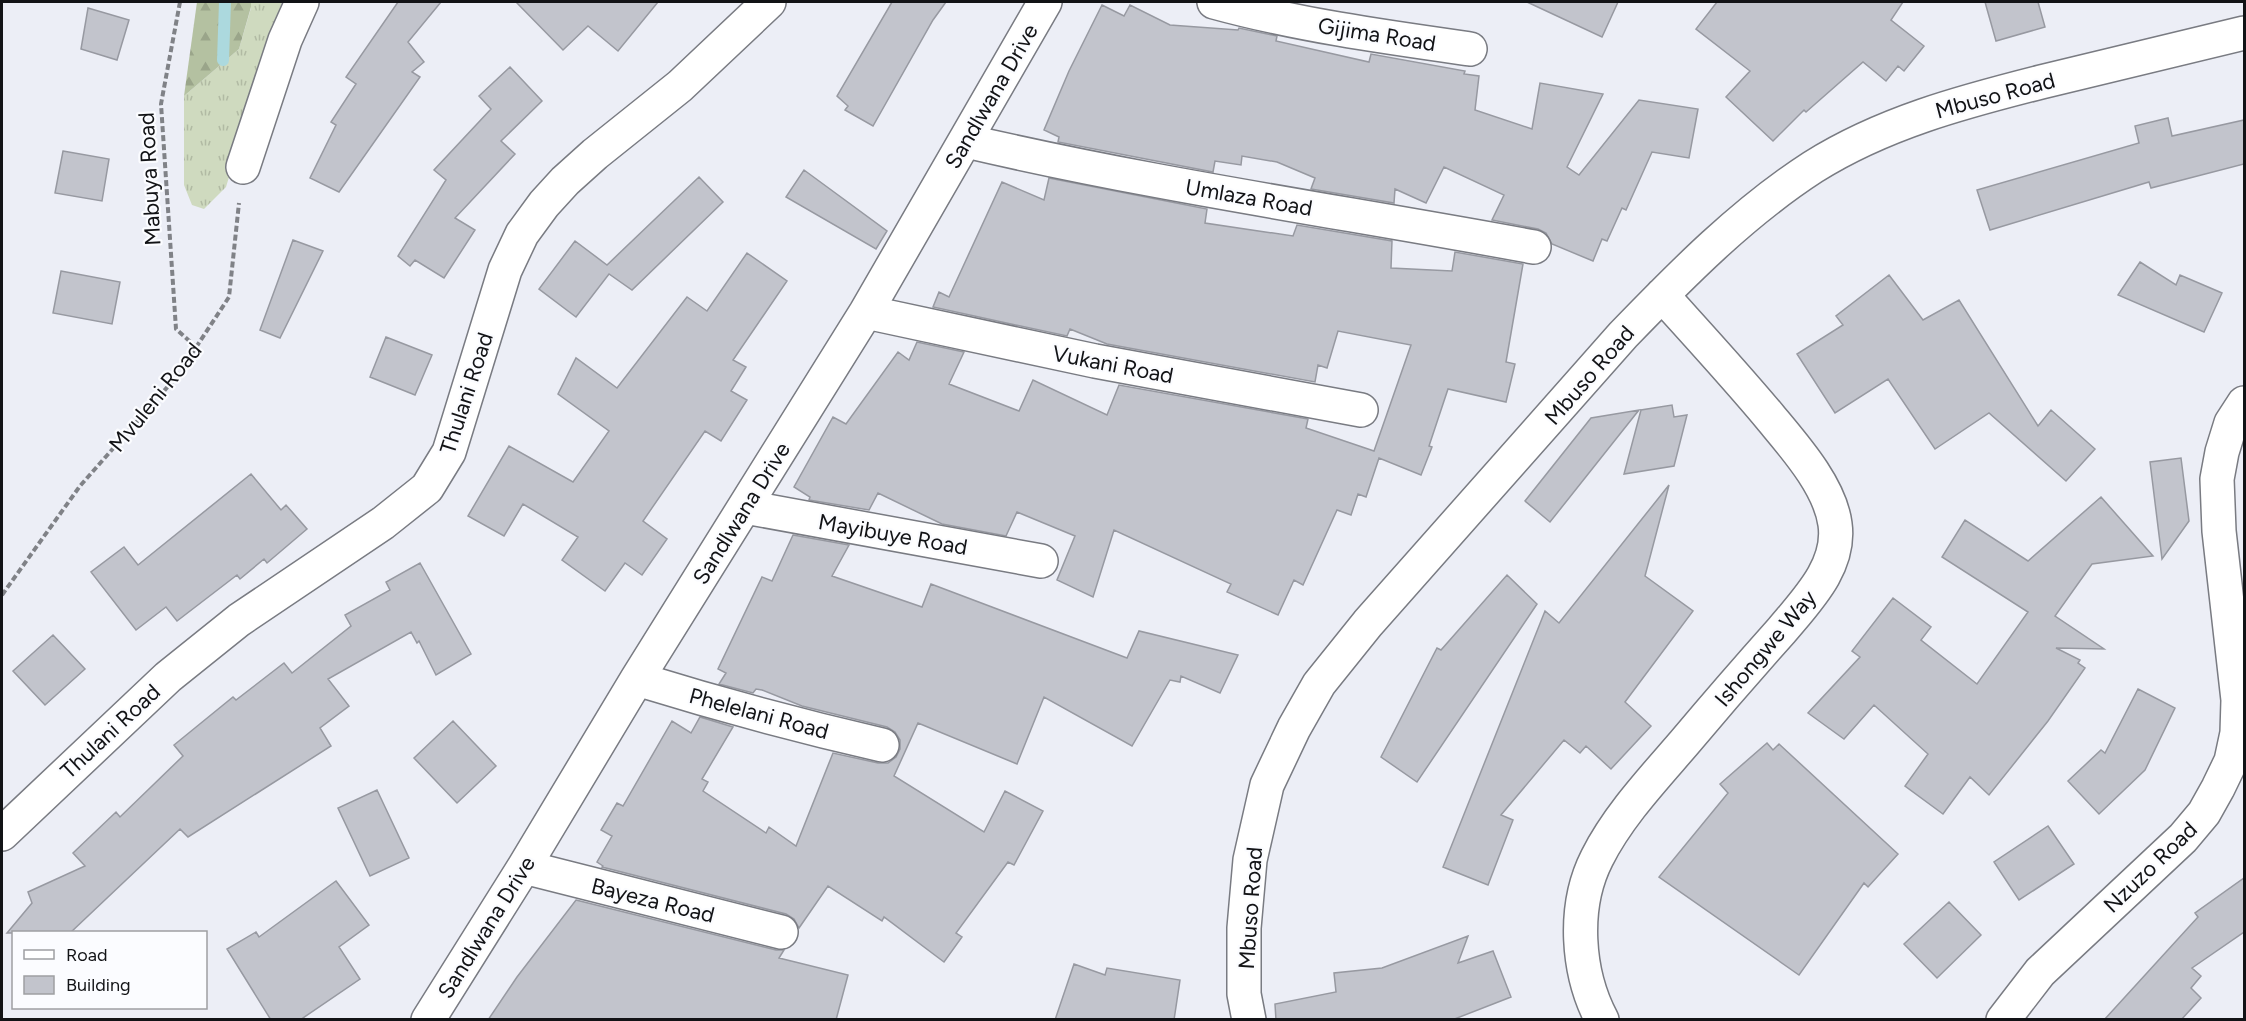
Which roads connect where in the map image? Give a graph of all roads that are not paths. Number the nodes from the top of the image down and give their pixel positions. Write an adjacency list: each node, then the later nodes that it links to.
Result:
1 (302, 2): 8 (street)
2 (769, 2): 18 (street, Thulani Road)
3 (1045, 2): 7 (street, Sandlwana Drive)
4 (1214, 2): 6 (street, Gijima Road)
5 (2244, 33): 10 (street, Mbuso Road)
6 (1470, 49)
7 (966, 141): 9 (street, Umlaza Road); 11 (street, Sandlwana Drive)
8 (243, 167)
9 (1534, 247)
10 (1662, 295): 22 (street, Mbuso Road); 23 (street, Ishongwe Way)
11 (866, 312): 13 (street, Vukani Road); 14 (street, Sandlwana Drive)
12 (2244, 403): 24 (street, Nzuzo Road)
13 (1361, 410)
14 (745, 507): 15 (street, Mayibuye Road); 16 (street, Sandlwana Drive)
15 (1041, 561)
16 (637, 679): 17 (street, Phelelani Road); 19 (street, Sandlwana Drive)
17 (882, 745)
18 (2, 834)
19 (524, 867): 20 (street, Bayeza Road); 21 (street, Sandlwana Drive)
20 (781, 932)
21 (428, 1020)
22 (1249, 1020)
23 (1602, 1020)
24 (2002, 1020)

